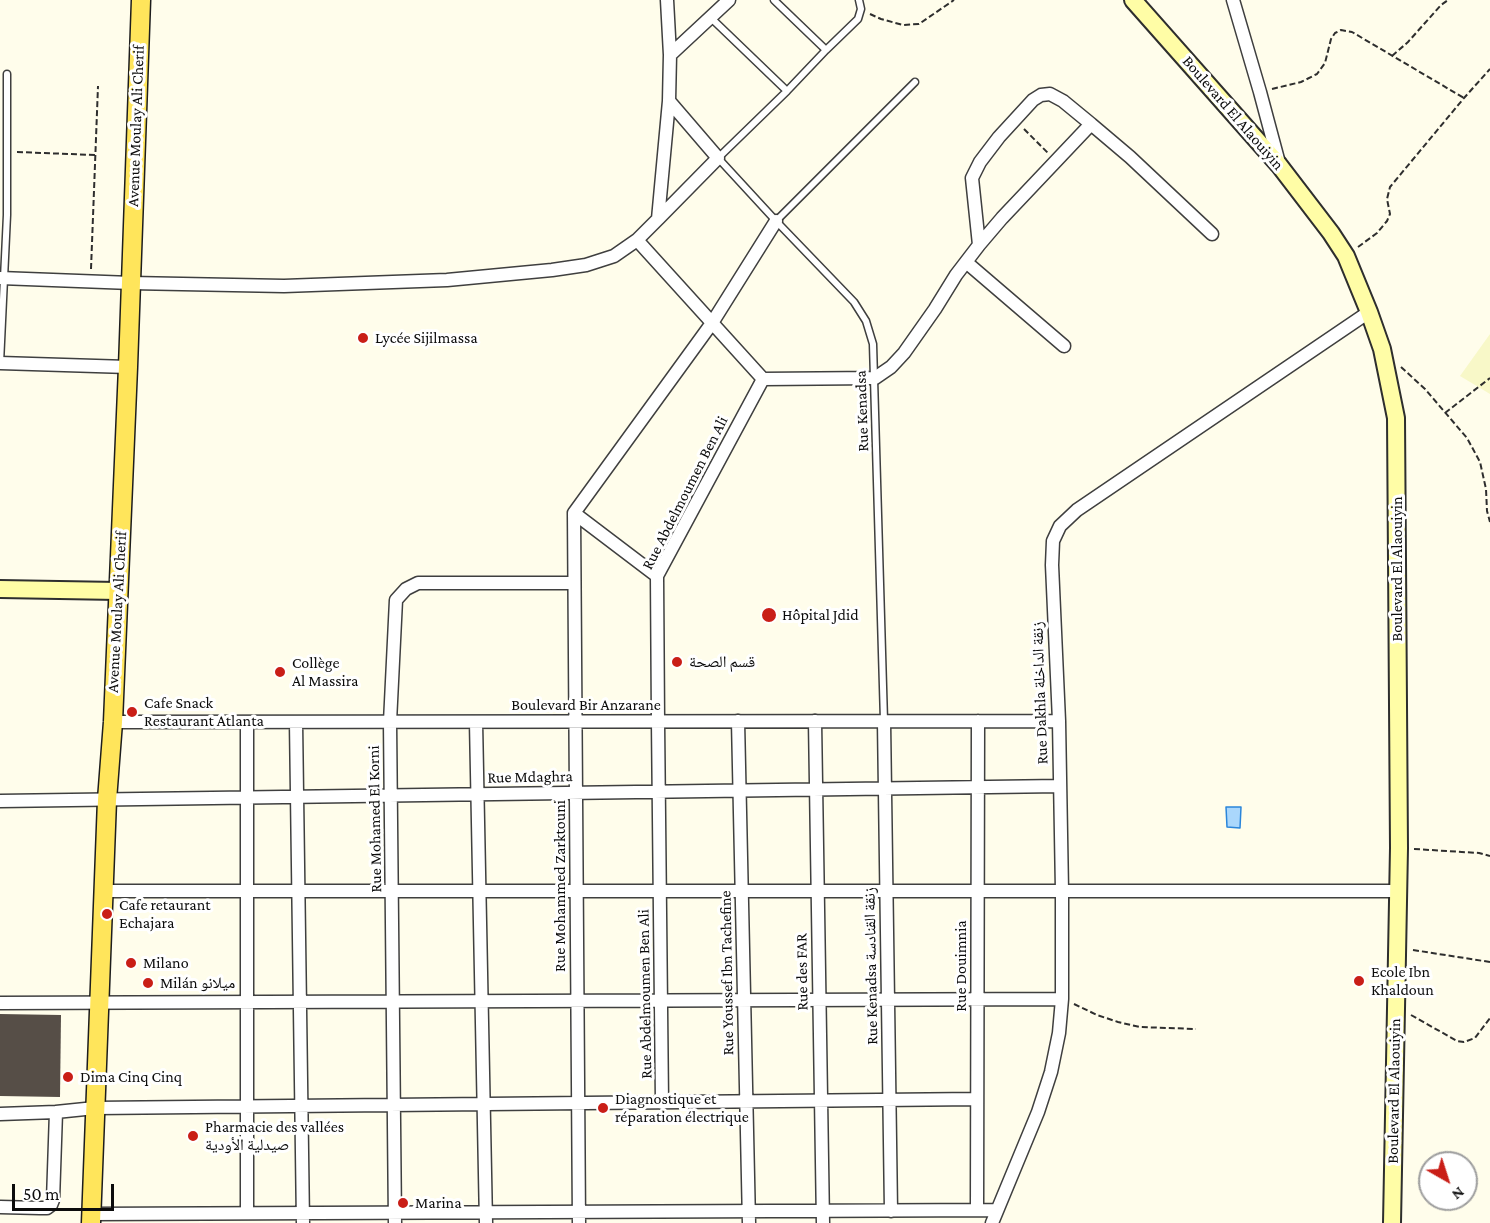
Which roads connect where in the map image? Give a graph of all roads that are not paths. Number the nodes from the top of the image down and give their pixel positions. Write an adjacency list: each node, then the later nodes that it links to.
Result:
1 (141, 0): 25 (main road, Avenue Moulay Ali Cherif)
2 (667, 0): 10 (street)
3 (729, 0): 8 (street)
4 (774, 0): 9 (lane)
5 (859, 0): 9 (lane)
6 (1233, 0): 17 (street)
7 (1136, 1): 17 (street, Boulevard El Alaouiyin)
8 (710, 17): 10 (street); 13 (lane)
9 (826, 50): 13 (lane)
10 (670, 55): 14 (street)
11 (7, 74): 24 (lane)
12 (915, 82): 19 (lane)
13 (787, 91): 16 (lane)
14 (669, 101): 16 (street); 18 (street)
15 (1091, 124): 20 (street); 22 (street); 22 (street)
16 (718, 158): 18 (street); 19 (lane, Rue Kenadsa)
17 (1280, 165): 26 (street, Boulevard El Alaouiyin)
18 (658, 219): 21 (street)
19 (776, 221): 27 (street); 31 (lane, Rue Kenadsa)
20 (1212, 234)
21 (637, 240): 25 (street); 27 (street)
22 (979, 245): 23 (street)
23 (966, 262): 28 (street); 31 (street)
24 (2, 278): 25 (street); 29 (lane)
25 (131, 283): 30 (main road, Avenue Moulay Ali Cherif)
26 (1369, 312): 41 (street, Rue Dakhla زنقة الداخلة); 75 (street, Boulevard El Alaouiyin)
27 (712, 323): 32 (street); 33 (street)
28 (1064, 346)
29 (0, 363): 30 (street)
30 (128, 368): 37 (main road, Avenue Moulay Ali Cherif)
31 (875, 378): 32 (street); 49 (lane, Rue Kenadsa)
32 (763, 379): 34 (street, Rue Abdelmoumen Ben Ali)
33 (574, 513): 34 (street); 35 (street, Rue Mohammed Zarktouni)
34 (657, 576): 48 (street, Rue Abdelmoumen Ben Ali)
35 (574, 583): 45 (street, Rue Mohamed El Korni); 47 (street, Rue Mohammed Zarktouni)
36 (0, 589): 37 (street)
37 (118, 591): 42 (main road, Avenue Moulay Ali Cherif)
38 (738, 721): 39 (street, Boulevard Bir Anzarane); 48 (street, Boulevard Bir Anzarane); 54 (street, Rue Youssef Ibn Tachefine)
39 (815, 721): 49 (street, Boulevard Bir Anzarane); 53 (street, Rue des FAR)
40 (978, 721): 41 (street, Boulevard Bir Anzarane); 49 (street, Boulevard Bir Anzarane); 51 (street, Rue Douimnia)
41 (1059, 721): 50 (street, Rue Dakhla زنقة الداخلة)
42 (112, 722): 43 (street, Boulevard Bir Anzarane); 61 (main road, Avenue Moulay Ali Cherif)
43 (247, 722): 44 (street, Boulevard Bir Anzarane); 60 (street)
44 (296, 722): 45 (street, Boulevard Bir Anzarane); 59 (street)
45 (390, 722): 46 (street, Boulevard Bir Anzarane); 58 (street, Rue Mohamed El Korni)
46 (476, 722): 47 (street, Boulevard Bir Anzarane); 57 (street)
47 (575, 722): 48 (street, Boulevard Bir Anzarane); 56 (street, Rue Mohammed Zarktouni)
48 (658, 722): 55 (street, Rue Abdelmoumen Ben Ali)
49 (884, 722): 52 (street, Rue Kenadsa زنقة القنادسة)
50 (1060, 786): 51 (street, Rue Mdaghra); 74 (street, Rue Dakhla زنقة الداخلة)
51 (978, 787): 52 (street, Rue Mdaghra); 73 (street, Rue Douimnia)
52 (885, 789): 53 (street, Rue Mdaghra); 72 (street, Rue Kenadsa زنقة القنادسة)
53 (816, 790): 54 (street, Rue Mdaghra); 71 (street, Rue des FAR)
54 (740, 791): 55 (street, Rue Mdaghra); 70 (street, Rue Youssef Ibn Tachefine)
55 (659, 792): 56 (street, Rue Mdaghra); 69 (street, Rue Abdelmoumen Ben Ali)
56 (576, 793): 57 (street, Rue Mdaghra); 68 (street, Rue Mohammed Zarktouni)
57 (477, 795): 58 (street, Rue Mdaghra); 67 (street)
58 (391, 796): 59 (street, Rue Mdaghra); 66 (street, Rue Mohamed El Korni)
59 (297, 797): 60 (street, Rue Mdaghra); 65 (street)
60 (247, 798): 61 (street, Rue Mdaghra); 64 (street)
61 (107, 800): 62 (street, Rue Mdaghra); 63 (main road, Avenue Moulay Ali Cherif)
62 (0, 801)
63 (105, 891): 64 (street); 88 (main road, Avenue Moulay Ali Cherif)
64 (247, 891): 65 (street); 84 (street)
65 (298, 891): 66 (street); 85 (street)
66 (392, 891): 67 (street); 86 (street, Rue Mohamed El Korni)
67 (479, 891): 68 (street); 81 (street)
68 (577, 891): 69 (street); 82 (street, Rue Mohammed Zarktouni)
69 (660, 891): 70 (street); 83 (street, Rue Abdelmoumen Ben Ali)
70 (742, 891): 71 (street); 78 (street, Rue Youssef Ibn Tachefine)
71 (818, 891): 72 (street); 79 (street, Rue des FAR)
72 (886, 891): 73 (street); 80 (street, Rue Kenadsa زنقة القنادسة)
73 (978, 891): 74 (street); 76 (street, Rue Douimnia)
74 (1062, 891): 75 (street); 77 (street, Rue Dakhla زنقة الداخلة)
75 (1398, 891): 118 (street, Boulevard El Alaouiyin)
76 (977, 999): 77 (street); 80 (street); 89 (street, Rue Douimnia)
77 (1062, 999): 105 (street, Rue Dakhla زنقة الداخلة)
78 (744, 1000): 79 (street); 83 (street); 93 (street, Rue Youssef Ibn Tachefine)
79 (819, 1000): 80 (street); 91 (street, Rue des FAR)
80 (888, 1000): 90 (street, Rue Kenadsa زنقة القنادسة)
81 (482, 1001): 82 (street); 86 (street); 95 (street)
82 (578, 1001): 83 (street); 94 (street, Rue Mohammed Zarktouni)
83 (661, 1001): 92 (street, Rue Abdelmoumen Ben Ali)
84 (247, 1002): 85 (street); 88 (street); 98 (street)
85 (300, 1002): 86 (street); 97 (street)
86 (393, 1002): 96 (street, Rue Mohamed El Korni)
87 (0, 1003): 88 (street)
88 (99, 1003): 99 (main road, Avenue Moulay Ali Cherif)
89 (977, 1099): 90 (street); 104 (street, Rue Douimnia)
90 (889, 1100): 91 (street); 103 (street, Rue Kenadsa زنقة القنادسة)
91 (821, 1101): 93 (street); 111 (street, Rue des FAR)
92 (662, 1102): 93 (street); 94 (street)
93 (746, 1102): 110 (street, Rue Youssef Ibn Tachefine)
94 (578, 1103): 95 (street); 107 (street, Rue Mohammed Zarktouni)
95 (484, 1104): 96 (street); 115 (street)
96 (394, 1105): 97 (street); 114 (street, Rue Mohamed El Korni)
97 (301, 1106): 98 (street); 113 (street)
98 (247, 1107): 99 (street); 106 (street)
99 (95, 1108): 100 (street); 116 (main road, Avenue Moulay Ali Cherif)
100 (56, 1112): 101 (street); 102 (street)
101 (0, 1114)
102 (0, 1207)
103 (891, 1210): 104 (street); 111 (street)
104 (977, 1210): 105 (street)
105 (997, 1210): 117 (street, Rue Dakhla زنقة الداخلة)
106 (248, 1213): 112 (street); 113 (street)
107 (579, 1217): 108 (street); 115 (street)
108 (632, 1217): 109 (street)
109 (689, 1217): 110 (street)
110 (749, 1217): 111 (street)
111 (823, 1217)
112 (147, 1218): 116 (street)
113 (303, 1218): 114 (street)
114 (395, 1218): 115 (street)
115 (486, 1218)
116 (92, 1219)
117 (992, 1223)
118 (1392, 1223)

